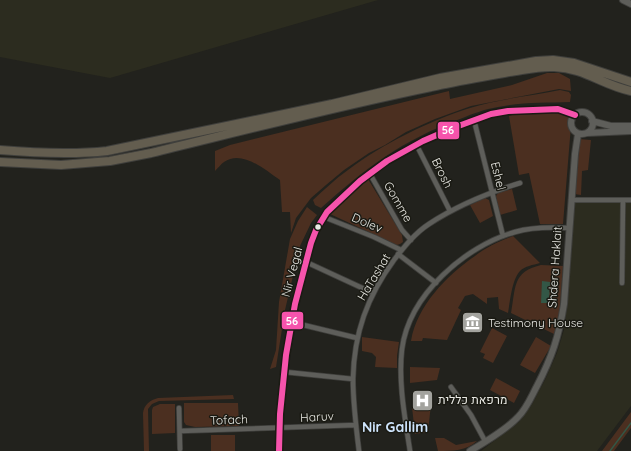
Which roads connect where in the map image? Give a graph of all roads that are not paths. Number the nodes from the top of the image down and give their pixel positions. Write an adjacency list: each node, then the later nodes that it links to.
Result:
1 (623, 0): 2 (street)
2 (631, 4)
3 (631, 82): 14 (highway)
4 (631, 91): 15 (highway)
5 (575, 115): 6 (street, Nir Vegal); 7 (street); 12 (street)
6 (474, 120): 13 (street, Nir Vegal); 18 (street, Eshel)
7 (592, 121): 9 (street); 11 (street)
8 (631, 126): 9 (street)
9 (611, 129): 10 (street); 11 (street)
10 (631, 131)
11 (587, 133): 12 (street)
12 (578, 134): 19 (street, Shdera Haklait)
13 (416, 144): 16 (street, Nir Vegal); 22 (street, Brosh)
14 (0, 150)
15 (0, 162)
16 (370, 174): 23 (street, Nir Vegal); 26 (street, Gomme)
17 (520, 183): 18 (street, HaTashat)
18 (492, 192): 22 (street, HaTashat); 25 (street, Eshel)
19 (571, 200): 20 (street); 24 (street, Shdera Haklait)
20 (623, 200): 21 (street); 30 (street)
21 (631, 200)
22 (450, 211): 26 (street, HaTashat)
23 (324, 217): 27 (street, Dolev); 28 (street, Nir Vegal)
24 (569, 228): 25 (street); 41 (street, Shdera Haklait)
25 (502, 236): 29 (street)
26 (410, 240): 27 (street, HaTashat)
27 (400, 252): 29 (street, Dolev); 31 (street, HaTashat)
28 (306, 262): 31 (street); 32 (street, Nir Vegal)
29 (436, 283): 45 (street)
30 (622, 283)
31 (373, 293): 33 (street, HaTashat)
32 (291, 322): 33 (street); 34 (street, Nir Vegal)
33 (357, 338): 35 (street, HaTashat)
34 (285, 372): 35 (street); 39 (street, Nir Vegal)
35 (353, 379): 38 (street, HaTashat)
36 (451, 387): 41 (street)
37 (179, 408): 40 (street)
38 (356, 425): 39 (street, Haruv); 44 (street, HaTashat)
39 (279, 428): 40 (street, Tofach); 43 (street, Nir Vegal)
40 (180, 431): 42 (street)
41 (481, 446): 46 (street, Shdera Haklait)
42 (180, 449)
43 (279, 451)
44 (359, 451)
45 (410, 451)
46 (470, 451)

